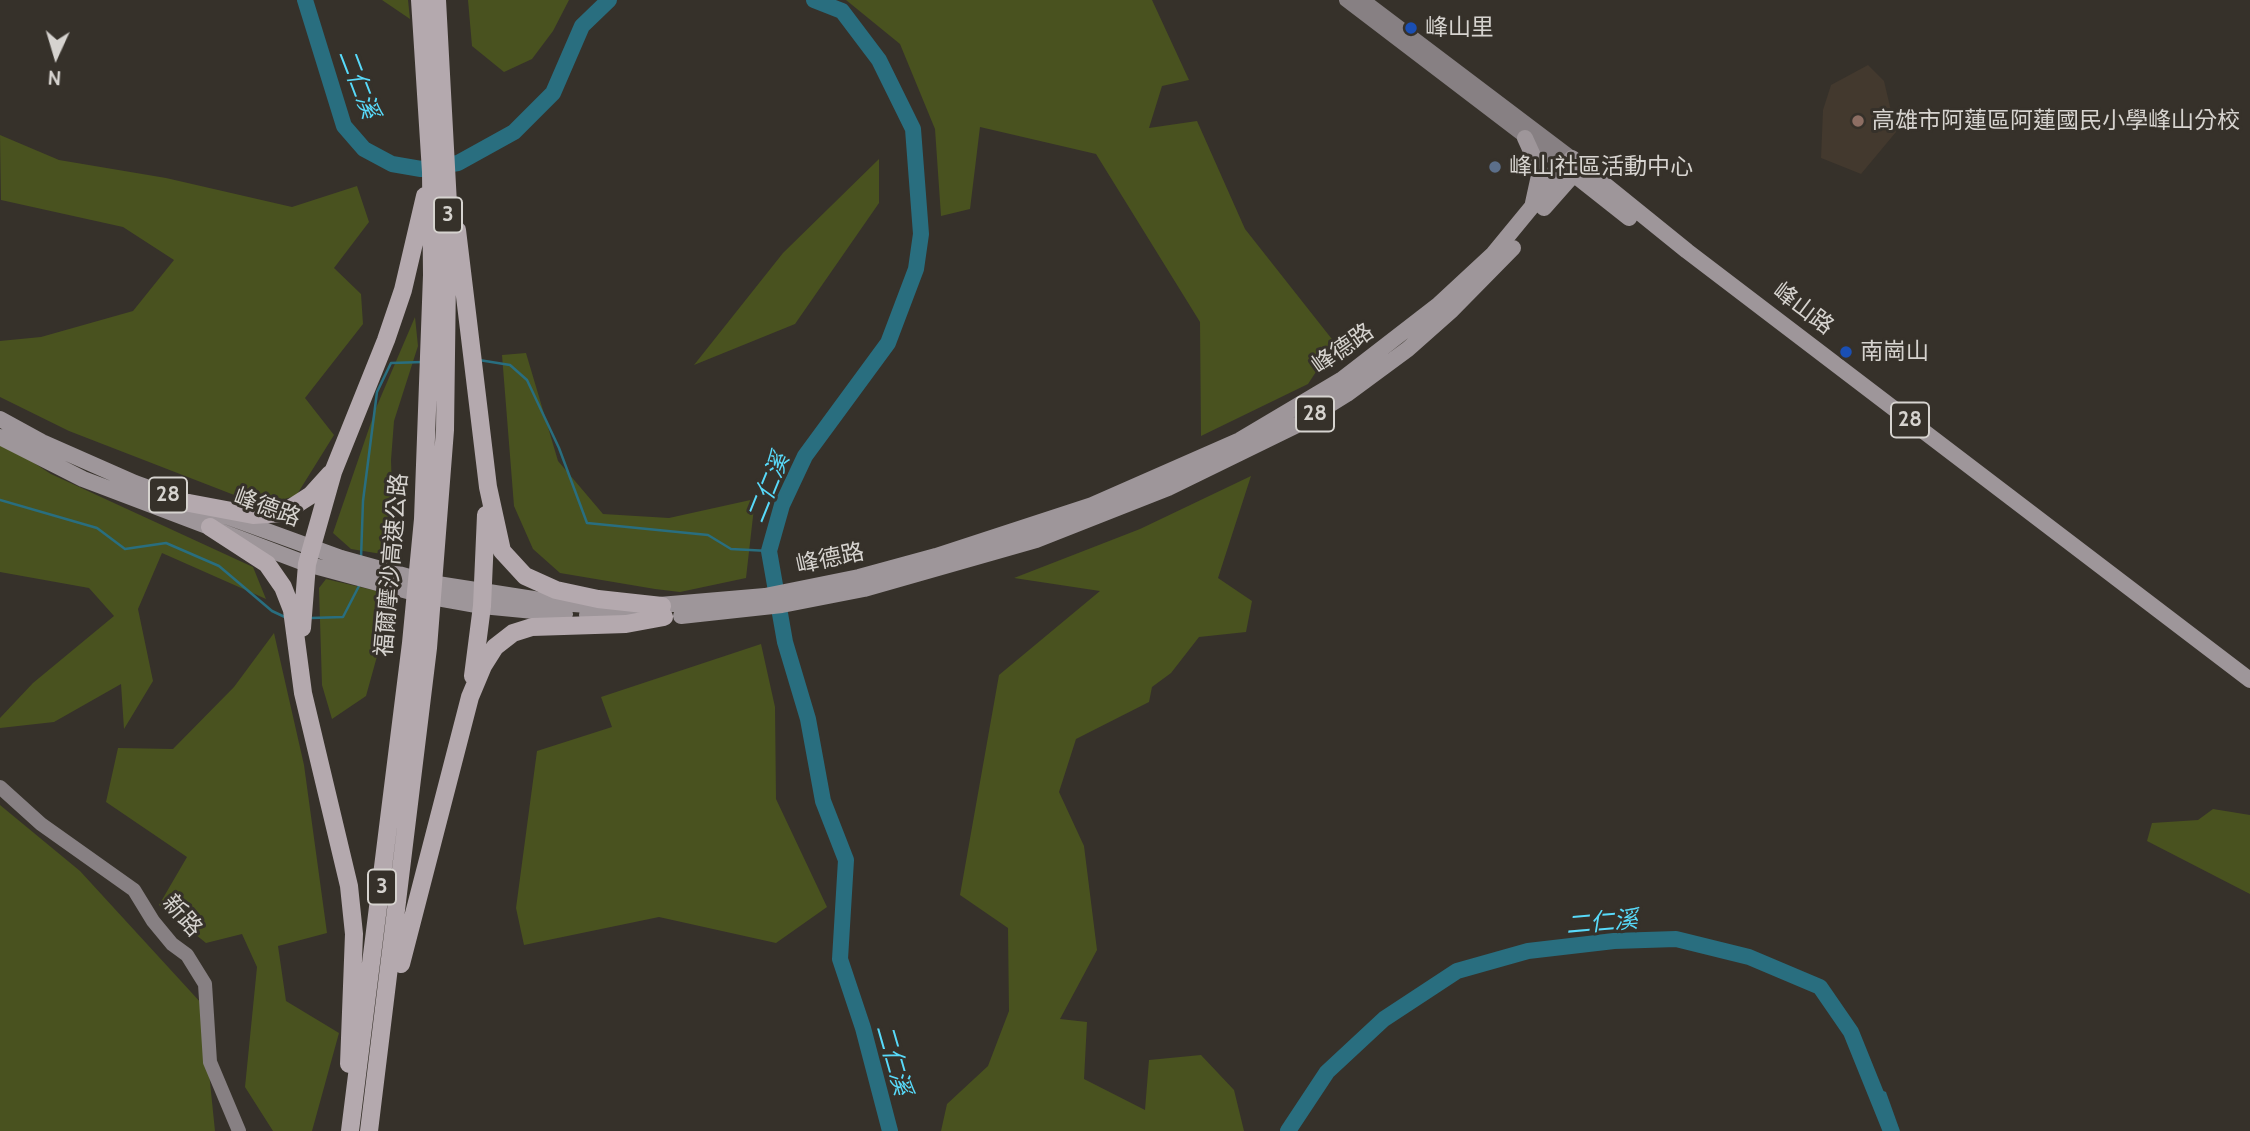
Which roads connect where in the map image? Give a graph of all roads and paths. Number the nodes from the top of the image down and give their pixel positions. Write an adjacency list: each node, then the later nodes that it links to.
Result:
1 (420, 0): 7 (highway, 福爾摩沙高速公路 / 3)
2 (437, 0): 9 (highway, 福爾摩沙高速公路 / 3)
3 (1346, 0): 5 (street, 峰山路)
4 (1363, 0): 6 (street, 峰山路)
5 (1525, 138): 6 (street, 峰山路); 10 (main road)
6 (1573, 166): 8 (main road, 峰山路 / 28); 10 (main road, 峰德路 / 28); 22 (main road, 峰山路 / 28)
7 (431, 172): 12 (highway, 福爾摩沙高速公路 / 3); 14 (highway)
8 (1601, 195): 10 (main road); 23 (main road, 峰山路 / 28)
9 (448, 204): 12 (highway, 福爾摩沙高速公路 / 3); 15 (highway)
10 (1537, 208): 20 (main road, 峰德路 / 28)
11 (0, 419): 16 (main road, 峰德路 / 28)
12 (437, 429): 21 (highway, 福爾摩沙高速公路 / 3); 21 (highway, 福爾摩沙高速公路 / 3)
13 (0, 436): 17 (main road, 峰德路 / 28)
14 (333, 472): 16 (highway); 18 (highway)
15 (488, 487): 19 (highway); 20 (highway)
16 (189, 503): 18 (main road, 峰德路 / 28)
17 (210, 527): 18 (main road, 峰德路 / 28); 24 (highway)
18 (309, 556): 19 (main road, 峰德路 / 28); 24 (highway)
19 (482, 599): 20 (main road, 峰德路 / 28); 25 (highway)
20 (668, 611): 25 (highway)
21 (420, 646): 27 (highway, 福爾摩沙高速公路 / 3); 28 (highway, 福爾摩沙高速公路 / 3)
22 (2250, 680)
23 (2250, 691)
24 (303, 692): 28 (highway)
25 (470, 697): 27 (highway)
26 (0, 788): 29 (street, 新路)
27 (380, 1042): 30 (highway, 福爾摩沙高速公路 / 3)
28 (351, 1122)
29 (239, 1131)
30 (369, 1131)

